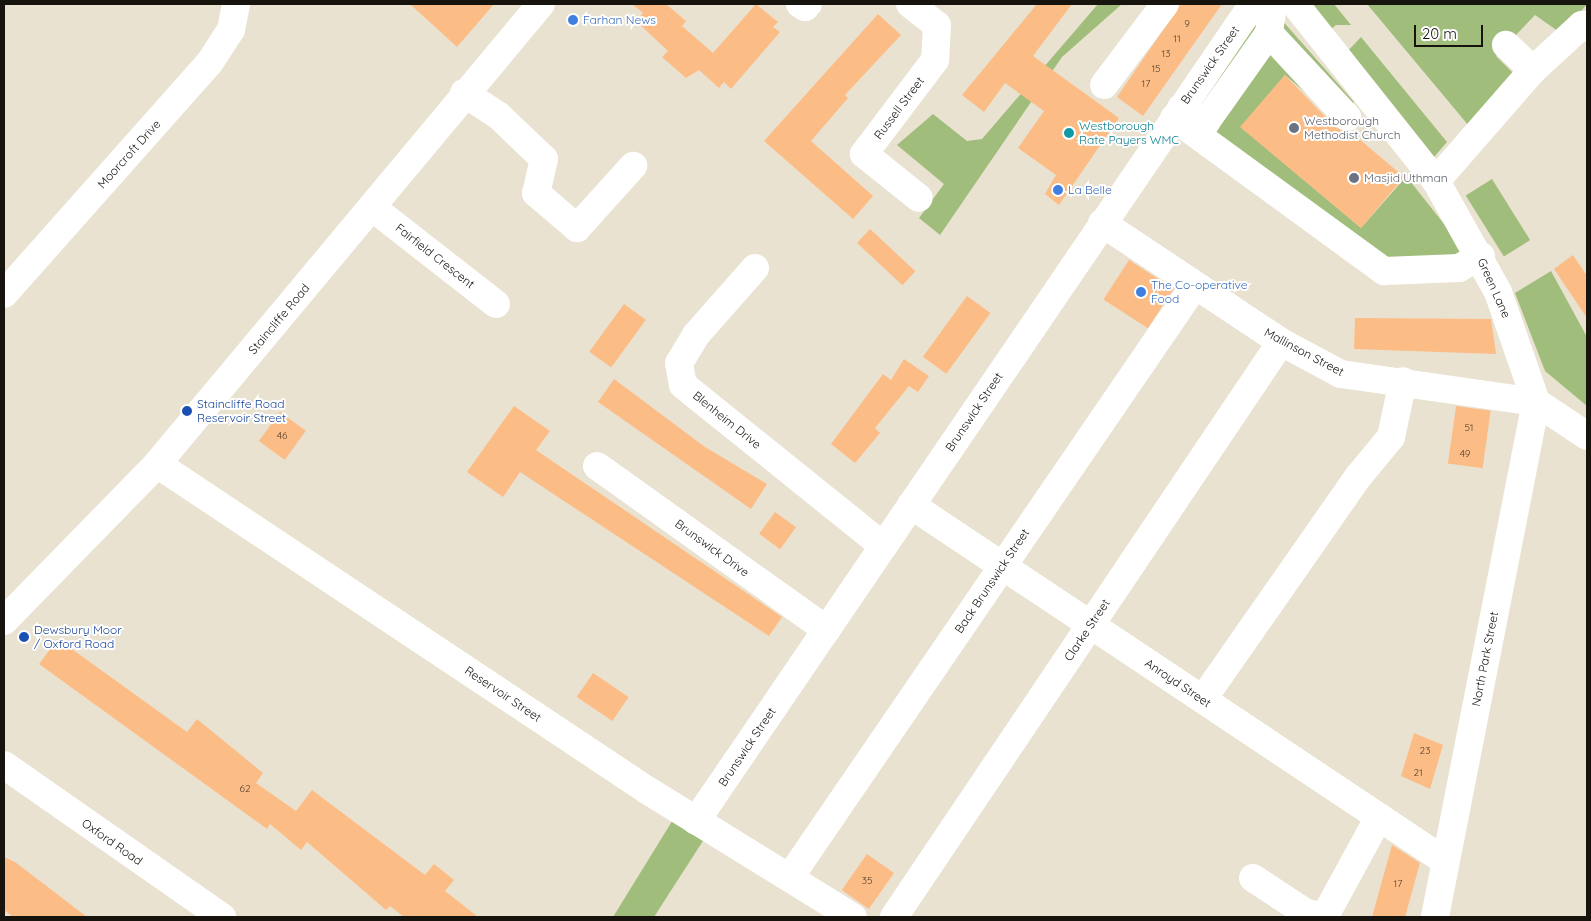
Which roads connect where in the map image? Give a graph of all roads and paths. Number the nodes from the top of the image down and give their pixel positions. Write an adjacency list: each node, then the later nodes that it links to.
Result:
1 (236, 4): 26 (street, Moorcroft Drive)
2 (541, 4): 15 (street, Staincliffe Road)
3 (800, 4): 4 (street)
4 (808, 4)
5 (910, 4): 20 (street, Russell Street)
6 (1165, 4): 14 (street)
7 (1253, 4): 16 (street, Brunswick Street)
8 (1273, 4): 11 (street)
9 (1295, 4): 19 (street, Green Lane)
10 (1587, 28): 13 (street)
11 (1269, 33): 16 (street); 17 (street)
12 (1506, 45): 13 (street)
13 (1533, 70): 19 (street)
14 (1104, 85)
15 (464, 93): 18 (street); 21 (street, Staincliffe Road)
16 (1177, 113): 22 (street, Brunswick Street); 23 (street)
17 (1347, 116)
18 (633, 166)
19 (1436, 181): 23 (street, Green Lane)
20 (919, 198)
21 (373, 208): 27 (street, Fairfield Crescent); 32 (street, Staincliffe Road)
22 (1102, 223): 25 (street, Mallinson Street); 34 (street, Brunswick Street)
23 (1481, 256): 30 (street, Green Lane)
24 (755, 268): 35 (street, Blenheim Drive)
25 (1195, 285): 28 (street, Mallinson Street); 36 (street, Back Brunswick Street)
26 (4, 294)
27 (496, 304)
28 (1281, 342): 29 (street, Mallinson Street); 38 (street, Clarke Street)
29 (1403, 381): 30 (street, Mallinson Street); 40 (street)
30 (1536, 402): 31 (street); 44 (street, North Park Street)
31 (1587, 436)
32 (157, 464): 37 (street, Staincliffe Road); 43 (street, Reservoir Street)
33 (597, 466): 39 (street, Brunswick Drive)
34 (911, 505): 35 (street, Brunswick Street); 36 (street, Anroyd Street)
35 (883, 546): 39 (street, Brunswick Street)
36 (1003, 566): 38 (street, Anroyd Street); 45 (street, Back Brunswick Street)
37 (4, 621)
38 (1090, 624): 40 (street, Anroyd Street); 49 (street, Clarke Street)
39 (826, 630): 43 (street, Brunswick Street)
40 (1203, 699): 42 (street, Anroyd Street)
41 (4, 765): 47 (street, Oxford Road)
42 (1379, 817): 44 (street, Anroyd Street); 46 (street)
43 (696, 821): 45 (street, Reservoir Street)
44 (1445, 860): 50 (street, North Park Street)
45 (790, 878): 48 (street, Reservoir Street)
46 (1253, 878)
47 (222, 917)
48 (854, 917)
49 (894, 917)
50 (1435, 917)

